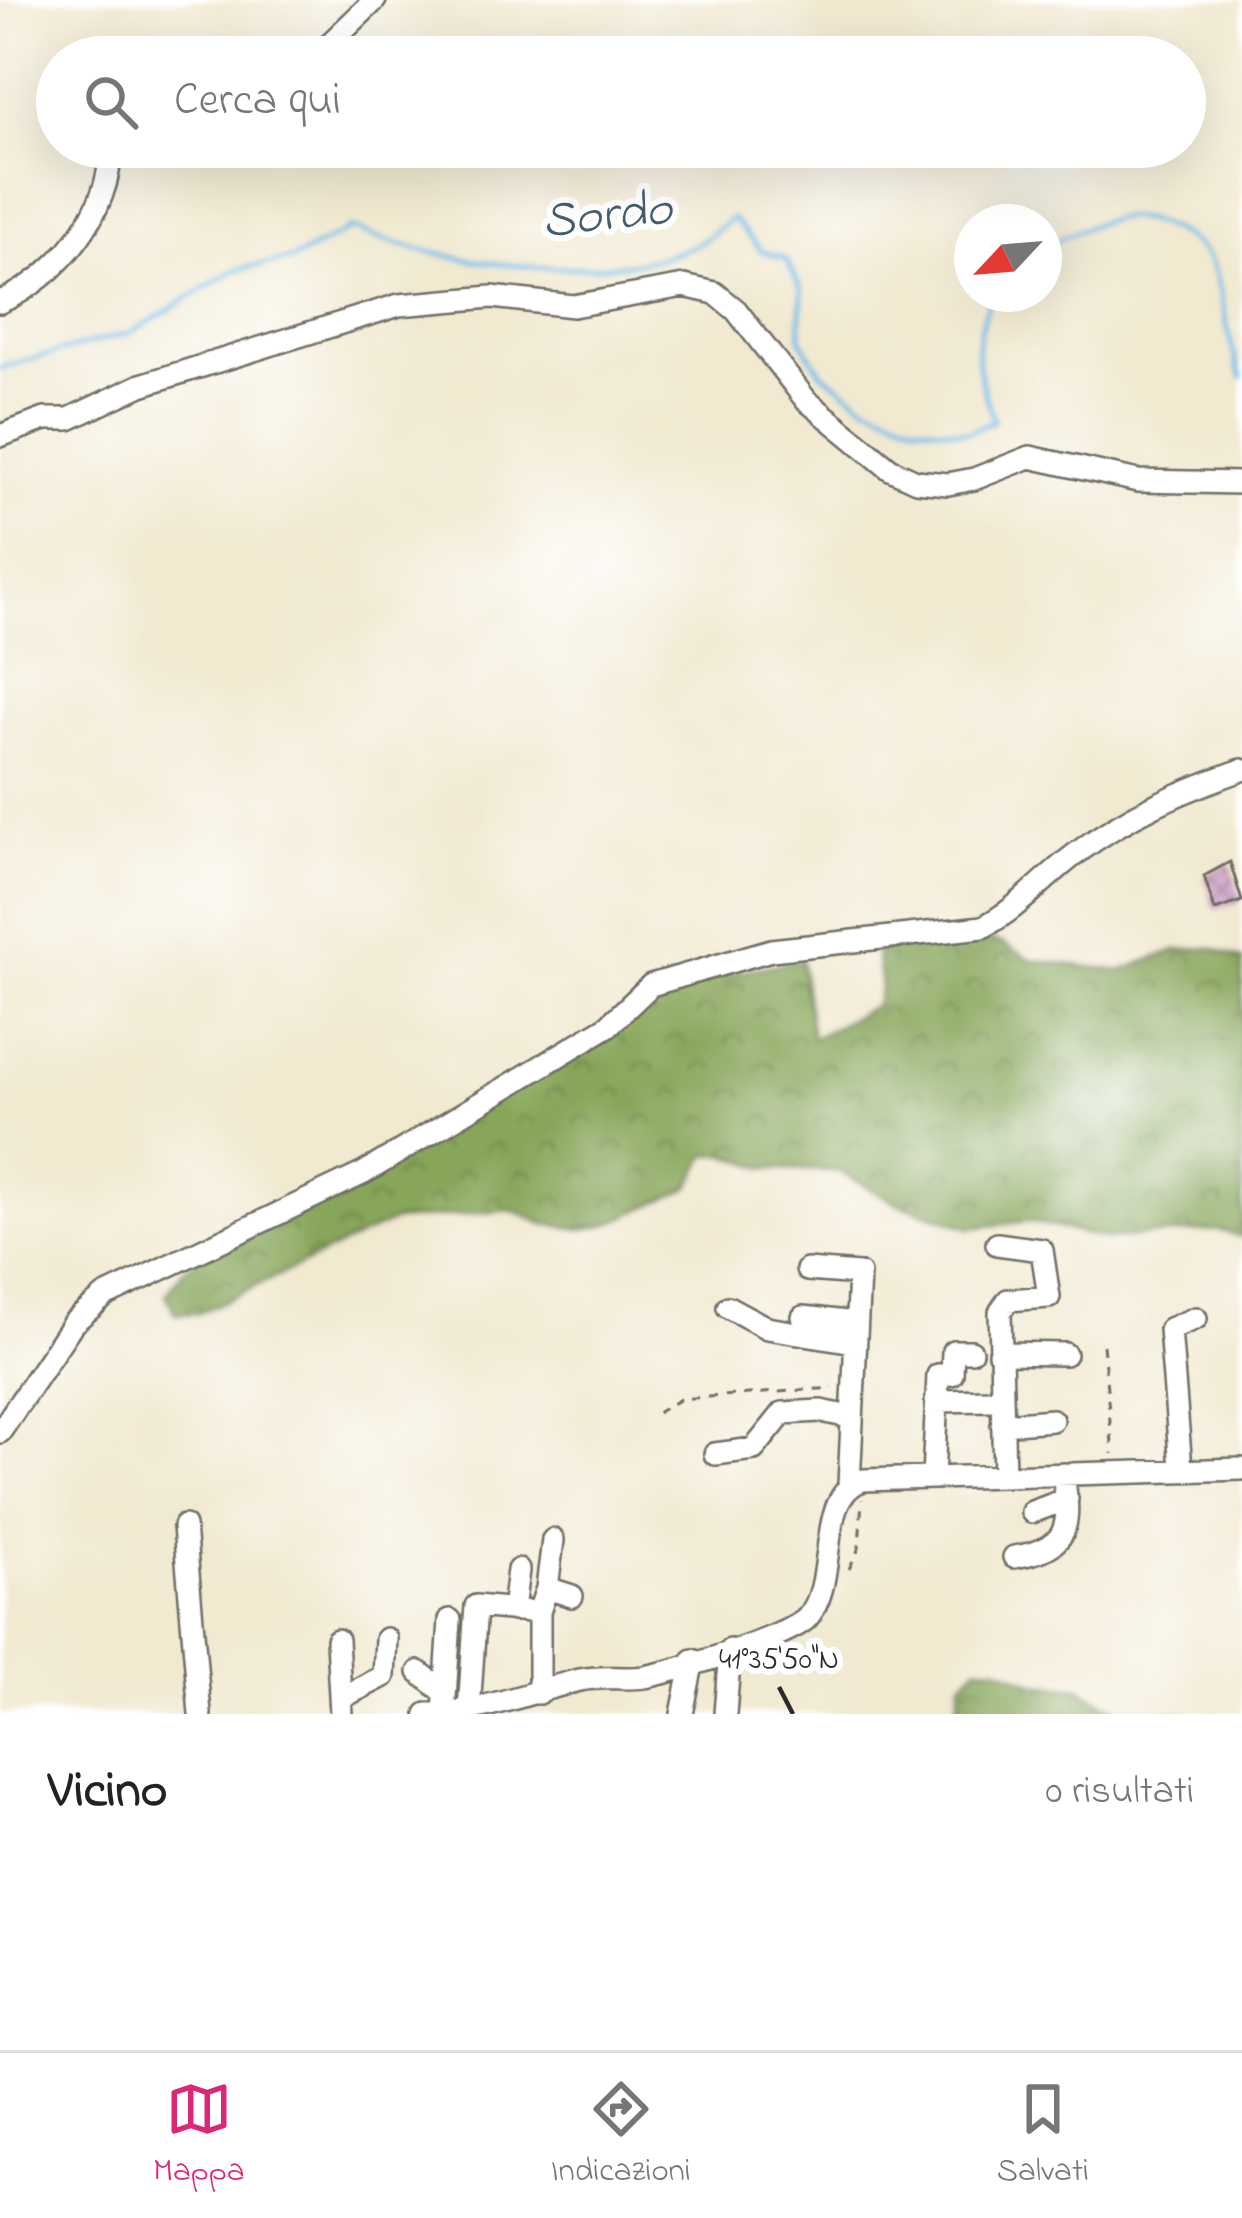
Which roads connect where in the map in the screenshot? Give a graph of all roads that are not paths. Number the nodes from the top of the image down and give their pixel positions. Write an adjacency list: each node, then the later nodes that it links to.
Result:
1 (375, 0): 2 (street)
2 (338, 36)
3 (111, 168): 4 (street)
4 (0, 302)
5 (0, 436): 6 (street)
6 (1242, 484)
7 (1242, 770): 23 (street)
8 (997, 1244): 15 (street)
9 (807, 1270): 13 (street)
10 (728, 1307): 13 (street)
11 (802, 1317): 13 (street)
12 (1196, 1318): 25 (street)
13 (854, 1333): 20 (street)
14 (971, 1351): 19 (street)
15 (999, 1353): 16 (street); 18 (street)
16 (1065, 1354)
17 (1030, 1363): 18 (street)
18 (995, 1391): 19 (street); 22 (street)
19 (936, 1401): 29 (street)
20 (850, 1417): 24 (street); 30 (street)
21 (1052, 1420): 22 (street)
22 (1002, 1424): 28 (street)
23 (0, 1432)
24 (715, 1454)
25 (1181, 1468): 26 (street); 27 (street)
26 (1242, 1469)
27 (1064, 1474): 28 (street); 31 (street)
28 (1004, 1475): 29 (street)
29 (933, 1477): 30 (street)
30 (856, 1482): 44 (street)
31 (1067, 1499): 32 (street); 35 (street)
32 (1032, 1512)
33 (184, 1526): 52 (street)
34 (553, 1540): 37 (street)
35 (1014, 1557)
36 (518, 1570): 39 (street)
37 (547, 1588): 38 (street); 40 (street)
38 (572, 1596)
39 (513, 1610): 40 (street); 51 (street)
40 (539, 1612): 48 (street)
41 (450, 1621): 50 (street)
42 (386, 1639): 49 (street)
43 (337, 1640): 49 (street)
44 (730, 1650): 45 (street); 55 (street)
45 (693, 1660): 48 (street); 54 (street)
46 (346, 1665): 49 (street)
47 (419, 1672): 50 (street)
48 (539, 1693): 51 (street)
49 (343, 1702)
50 (444, 1703): 51 (street); 53 (street)
51 (469, 1711)
52 (200, 1714)
53 (428, 1714)
54 (682, 1714)
55 (725, 1714)

